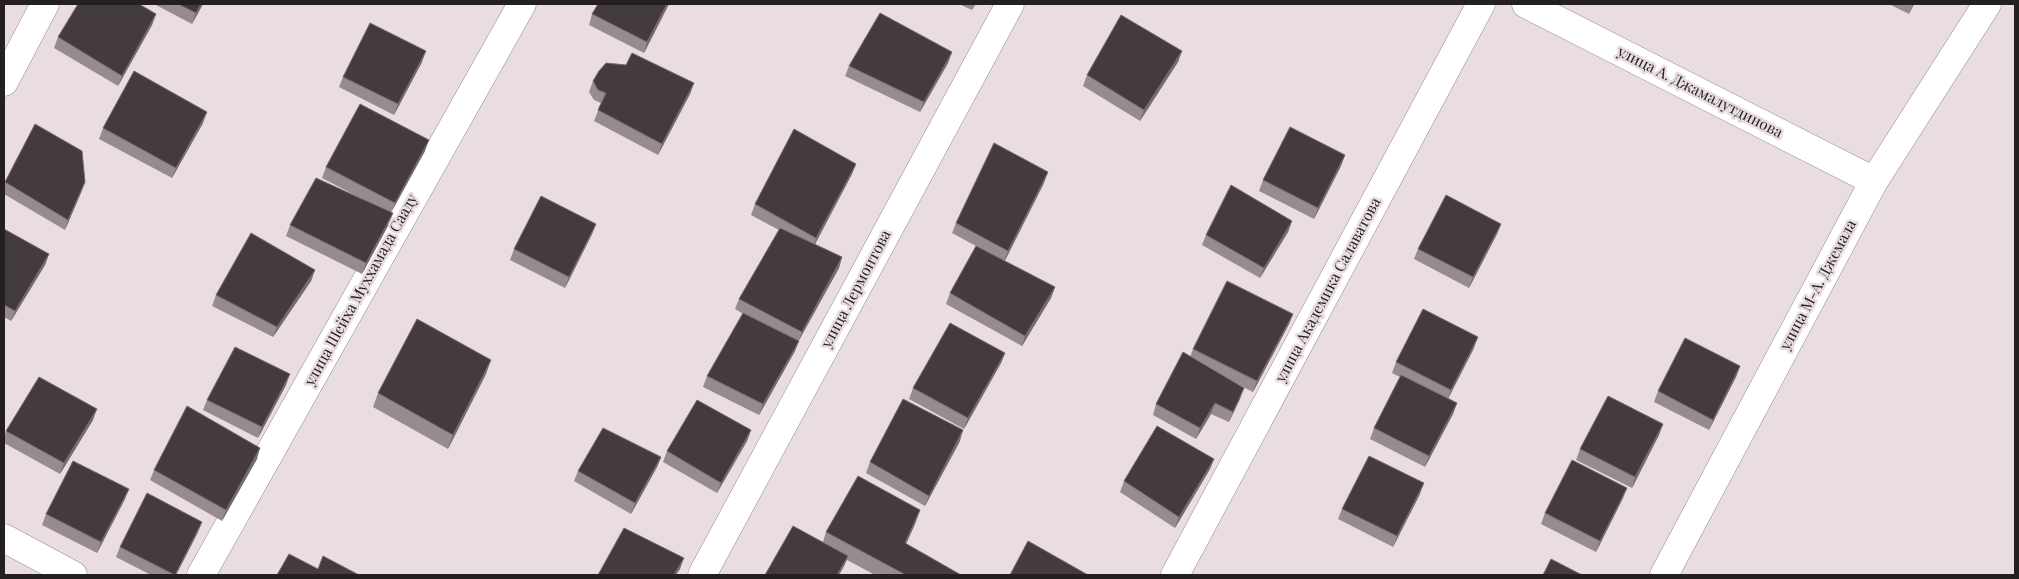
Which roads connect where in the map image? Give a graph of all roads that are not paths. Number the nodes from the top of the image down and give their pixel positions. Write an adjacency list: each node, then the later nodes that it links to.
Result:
1 (45, 4): 7 (street)
2 (522, 4): 11 (street, улица Шейха Муххамада Сааду)
3 (1010, 4): 12 (street, улица Лермонтова)
4 (1481, 4): 13 (street, улица Академика Салаватова)
5 (1526, 4): 8 (street, улица А. Джамалутдинова)
6 (1987, 4): 8 (street, улица М-А. Джемала)
7 (4, 82)
8 (1874, 181): 14 (street, улица М-А. Джемала)
9 (4, 538): 10 (street)
10 (73, 575)
11 (201, 575)
12 (702, 575)
13 (1175, 575)
14 (1664, 575)

